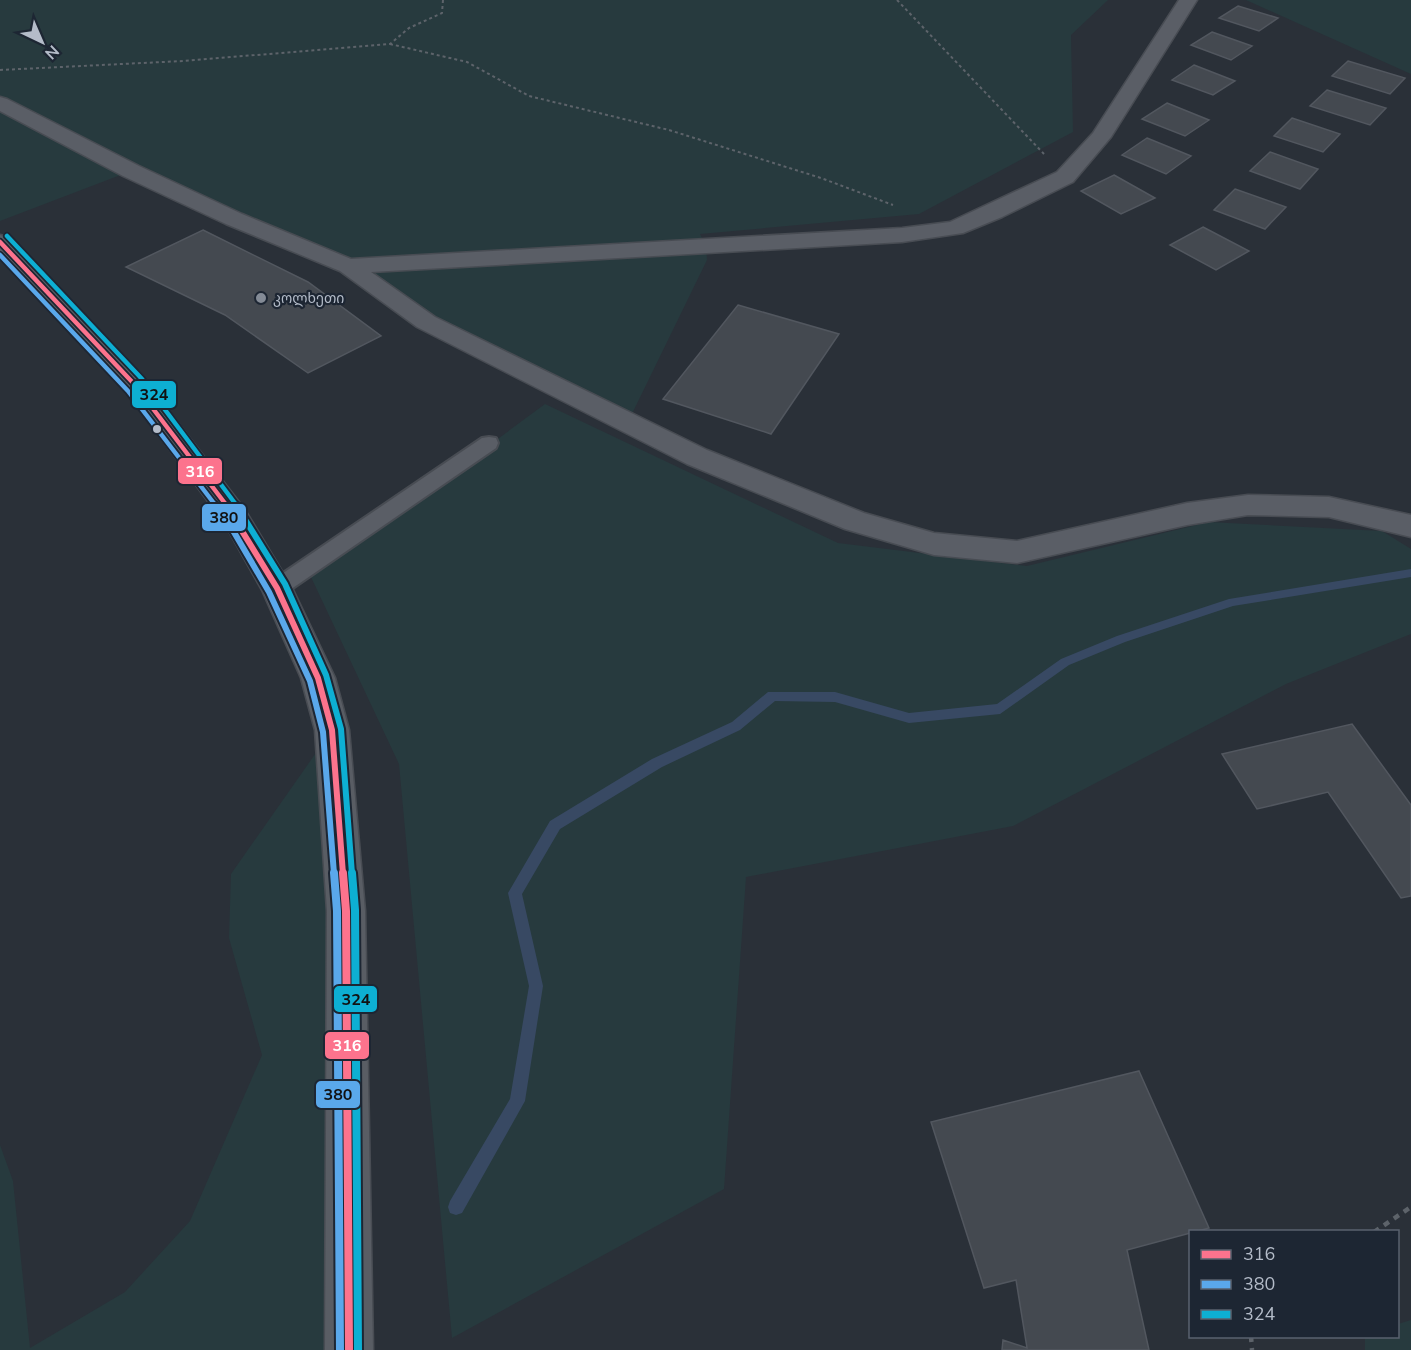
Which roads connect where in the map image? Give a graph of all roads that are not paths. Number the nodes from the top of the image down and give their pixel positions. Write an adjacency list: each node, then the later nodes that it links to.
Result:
1 (1188, 0): 4 (street)
2 (0, 103): 4 (street)
3 (0, 242): 7 (main road)
4 (348, 266): 6 (street)
5 (489, 443): 7 (lane)
6 (1411, 525)
7 (277, 588): 8 (main road)
8 (350, 1350)

